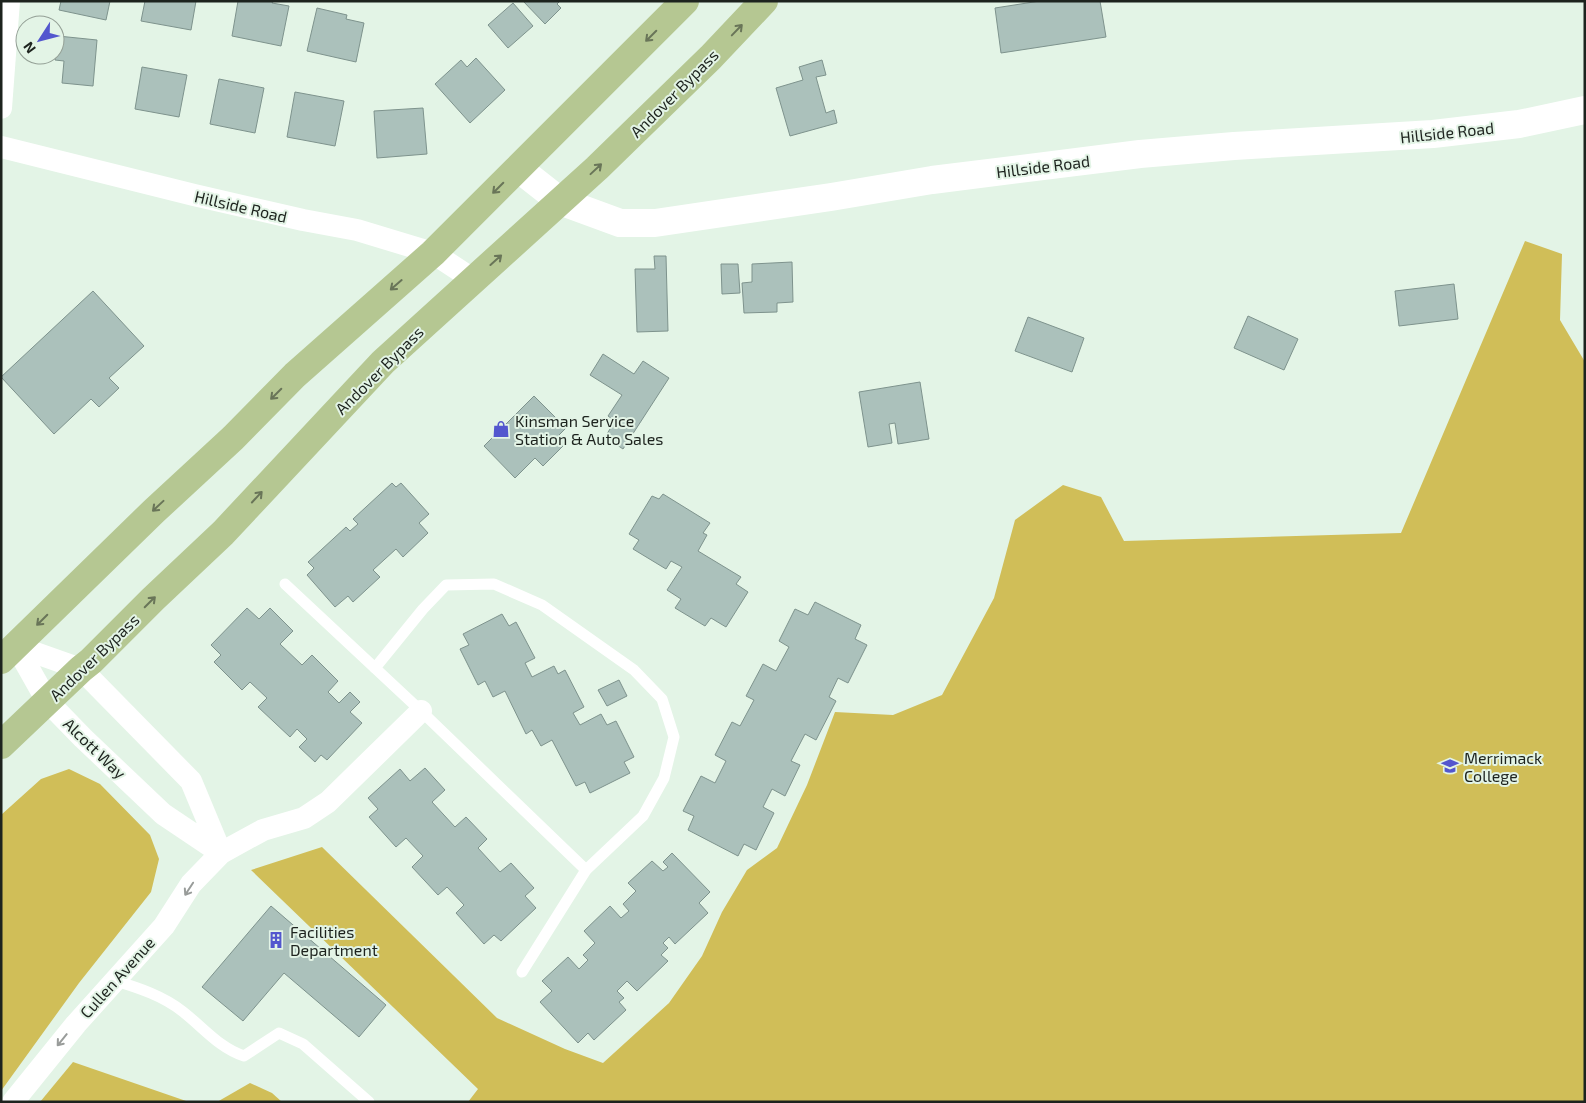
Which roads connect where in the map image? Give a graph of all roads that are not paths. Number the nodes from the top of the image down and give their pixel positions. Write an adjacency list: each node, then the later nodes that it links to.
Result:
1 (9, 1): 4 (street)
2 (685, 1): 7 (main road, one-way to 7)
3 (764, 1): 8 (main road, Andover Bypass, one-way to 3)
4 (1, 108)
5 (1585, 110): 8 (street, Hillside Road)
6 (1, 147): 9 (street, Hillside Road)
7 (518, 168): 8 (street, Hillside Road); 9 (main road, one-way to 9)
8 (560, 201): 10 (main road, Andover Bypass, one-way to 8)
9 (433, 253): 10 (street, Hillside Road); 12 (main road, one-way to 12)
10 (474, 280): 14 (main road, Andover Bypass, one-way to 10)
11 (285, 584): 13 (lane)
12 (9, 653): 14 (street); 15 (street, Alcott Way)
13 (375, 668): 16 (lane); 19 (lane)
14 (81, 669): 15 (main road, Andover Bypass); 18 (street)
15 (47, 701): 17 (main road, Andover Bypass); 18 (street, Alcott Way)
16 (421, 711): 18 (street); 19 (lane)
17 (1, 745)
18 (221, 852): 21 (street, Cullen Avenue, one-way to 21)
19 (586, 870): 20 (lane)
20 (522, 972)
21 (116, 981): 22 (street, Cullen Avenue, one-way to 22); 23 (lane)
22 (13, 1102)
23 (369, 1102)

